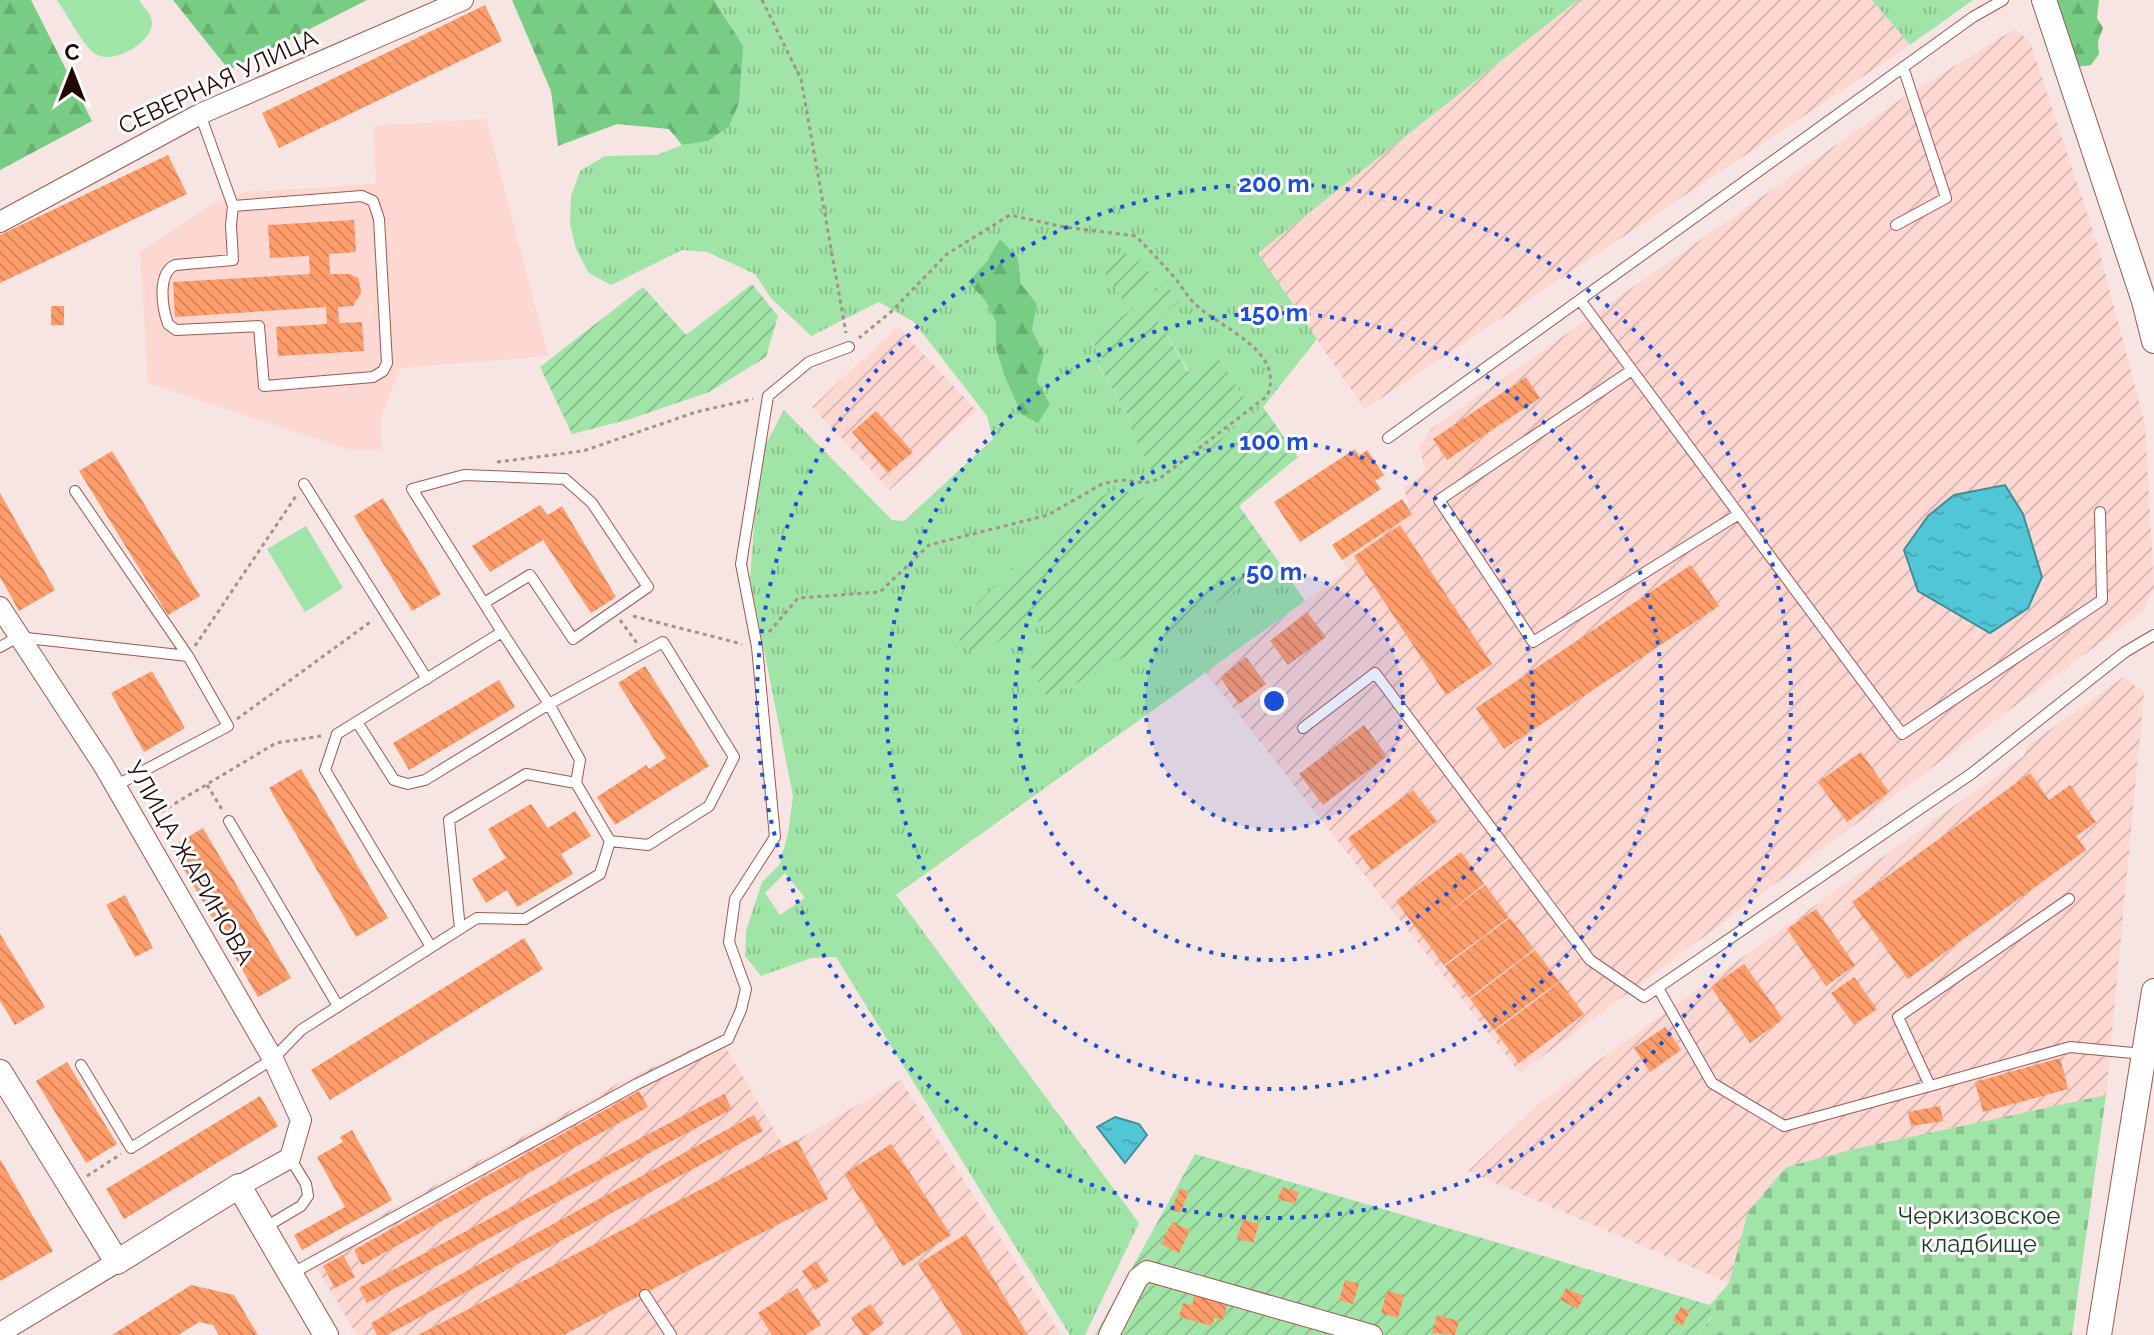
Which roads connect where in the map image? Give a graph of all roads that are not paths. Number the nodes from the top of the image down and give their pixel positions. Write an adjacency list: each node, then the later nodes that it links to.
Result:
1 (463, 0): 5 (street, СЕВЕРНАЯ УЛИЦА)
2 (2003, 0): 4 (lane)
3 (2044, 0): 10 (street)
4 (1903, 67): 8 (lane); 9 (lane)
5 (200, 114): 6 (lane); 7 (street, СЕВЕРНАЯ УЛИЦА)
6 (233, 206): 6 (lane)
7 (0, 222)
8 (1896, 225)
9 (1580, 300): 12 (lane); 13 (lane)
10 (2154, 341)
11 (849, 347): 47 (lane)
12 (1632, 370): 17 (lane); 17 (lane)
13 (1388, 438)
14 (304, 484): 24 (lane)
15 (75, 491): 23 (lane)
16 (2100, 512): 17 (lane)
17 (1739, 514)
18 (484, 603): 18 (lane); 20 (lane)
19 (0, 607): 22 (street, УЛИЦА ЖАРИНОВА)
20 (502, 632): 24 (lane); 25 (lane)
21 (2154, 635): 35 (lane)
22 (9, 642): 23 (lane); 29 (street, УЛИЦА ЖАРИНОВА)
23 (188, 656): 29 (lane)
24 (427, 679): 26 (lane)
25 (549, 704): 26 (lane); 28 (lane); 31 (lane)
26 (357, 722): 34 (lane)
27 (1303, 728): 35 (lane)
28 (576, 783): 31 (lane); 33 (lane)
29 (115, 786): 39 (street, УЛИЦА ЖАРИНОВА)
30 (229, 821): 37 (lane)
31 (610, 841): 33 (lane)
32 (2069, 899): 42 (lane)
33 (460, 929): 34 (lane)
34 (431, 947): 37 (lane)
35 (1658, 988): 42 (lane)
36 (2154, 991): 38 (street)
37 (338, 1006): 39 (lane)
38 (2149, 1045): 42 (lane); 56 (street)
39 (273, 1059): 40 (lane); 43 (street, УЛИЦА ЖАРИНОВА)
40 (81, 1065)
41 (4, 1086): 46 (street)
42 (1930, 1086)
43 (290, 1158): 44 (street); 45 (lane)
44 (239, 1186): 45 (street); 46 (street)
45 (264, 1228): 47 (street)
46 (117, 1262): 50 (street)
47 (291, 1274): 51 (street)
48 (645, 1295): 52 (lane)
49 (1303, 1315): 53 (street); 54 (street); 55 (street)
50 (2, 1333)
51 (326, 1335)
52 (671, 1335)
53 (1109, 1335)
54 (1316, 1335)
55 (1372, 1335)
56 (2099, 1335)

